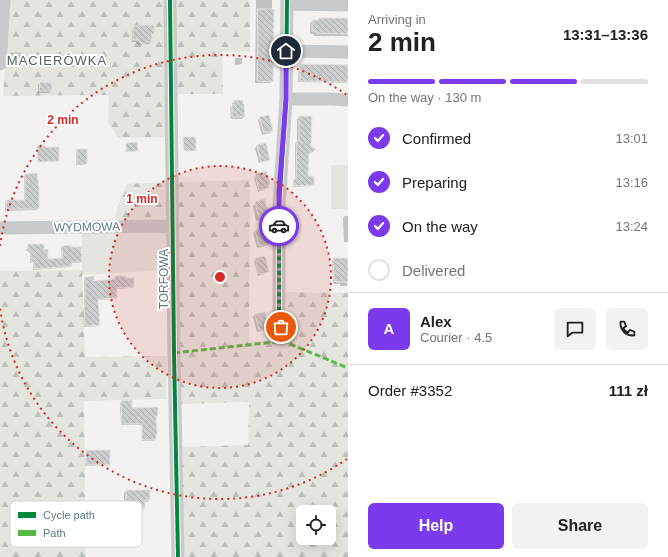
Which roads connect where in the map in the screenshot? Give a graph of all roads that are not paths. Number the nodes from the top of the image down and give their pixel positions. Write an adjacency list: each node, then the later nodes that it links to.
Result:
1 (4, 0): 7 (street)
2 (170, 0): 10 (street, TORFOWA)
3 (286, 2): 4 (street); 5 (street)
4 (348, 5)
5 (286, 51): 6 (street); 8 (street)
6 (348, 52)
7 (0, 64)
8 (286, 99): 9 (street); 12 (street)
9 (348, 100)
10 (173, 226): 11 (street, WYDMOWA); 13 (street, TORFOWA)
11 (0, 228)
12 (281, 327)
13 (178, 557)

